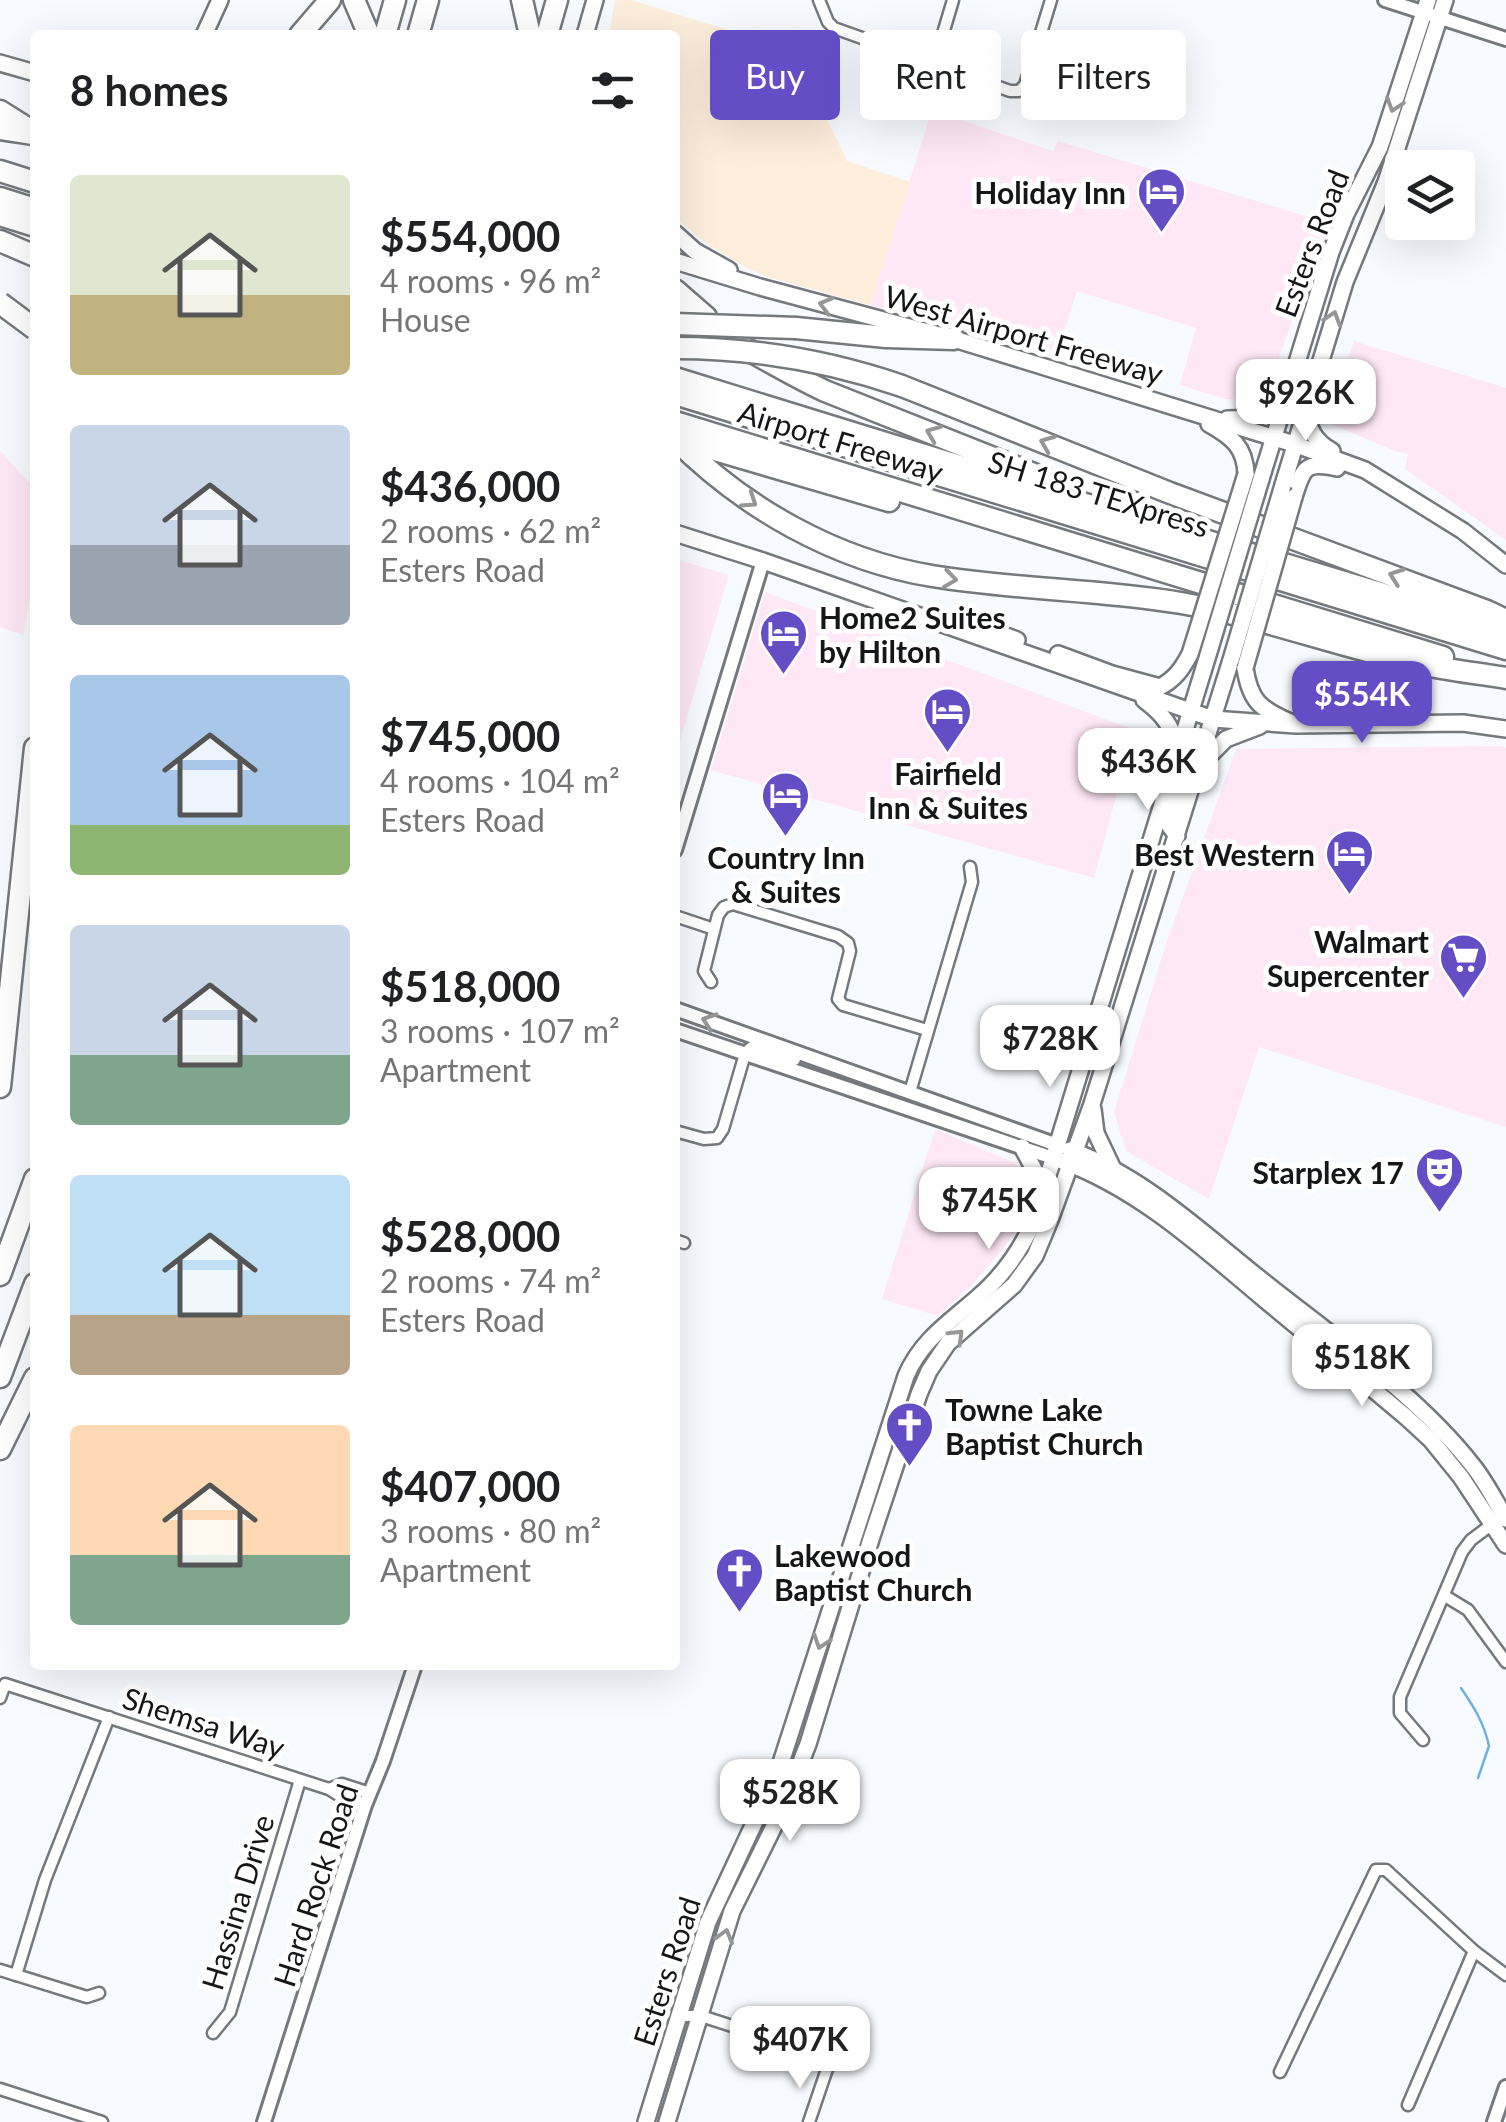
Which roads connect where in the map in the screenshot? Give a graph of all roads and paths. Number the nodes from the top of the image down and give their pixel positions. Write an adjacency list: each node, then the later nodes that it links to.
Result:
1 (220, 0): 15 (main road)
2 (330, 0): 16 (highway)
3 (354, 0): 17 (highway)
4 (396, 0): 18 (highway)
5 (428, 0): 19 (highway)
6 (522, 0): 20 (highway)
7 (558, 0): 21 (highway)
8 (598, 0): 22 (main road); 23 (main road)
9 (819, 0): 25 (street)
10 (953, 0): 24 (street)
11 (1050, 0): 29 (street)
12 (1385, 0): 14 (street)
13 (1445, 0): 14 (main road, Esters Road)
14 (1431, 10): 26 (street); 58 (main road, Esters Road, one-way to 58); 61 (main road, Esters Road, one-way to 14)
15 (206, 30)
16 (304, 30)
17 (367, 30)
18 (387, 30)
19 (419, 30)
20 (529, 30)
21 (549, 30)
22 (588, 30)
23 (596, 30)
24 (944, 30)
25 (860, 37)
26 (1506, 40)
27 (0, 63): 28 (main road)
28 (30, 72)
29 (1001, 87)
30 (0, 110): 32 (highway)
31 (0, 129): 33 (highway)
32 (30, 131)
33 (30, 133)
34 (0, 172): 35 (highway)
35 (30, 181)
36 (0, 188): 37 (highway)
37 (30, 197)
38 (0, 198): 39 (highway)
39 (30, 207)
40 (0, 214): 41 (highway)
41 (30, 224)
42 (680, 238): 48 (main road)
43 (0, 241): 45 (highway)
44 (0, 254): 47 (highway)
45 (30, 254)
46 (680, 263): 48 (main road, West Airport Freeway)
47 (30, 264)
48 (760, 287): 56 (main road, West Airport Freeway, one-way to 48)
49 (680, 294): 55 (highway)
50 (0, 306): 52 (main road); 54 (highway, bridge)
51 (680, 313): 55 (highway)
52 (30, 317)
53 (680, 324): 56 (highway, bridge)
54 (30, 327)
55 (730, 338): 73 (highway, one-way to 55)
56 (954, 339): 63 (main road, West Airport Freeway)
57 (680, 348): 78 (highway, one-way to 57, bridge)
58 (1294, 370): 64 (main road); 66 (main road, Esters Road)
59 (680, 380): 73 (highway, Airport Freeway)
60 (680, 396): 81 (highway, SH 183 TEXpress)
61 (1307, 406): 69 (main road, Esters Road); 70 (main road)
62 (680, 407): 82 (highway, SH 183 TEXpress)
63 (1184, 410): 64 (main road, West Airport Freeway); 71 (main road)
64 (1212, 419): 66 (main road, West Airport Freeway)
65 (680, 424): 75 (highway, Airport Freeway)
66 (1274, 438): 69 (main road, West Airport Freeway); 71 (main road, Esters Road)
67 (680, 440): 75 (highway)
68 (680, 444): 84 (highway, one-way to 84)
69 (1294, 444): 70 (main road, West Airport Freeway); 72 (main road, Esters Road)
70 (1365, 470): 72 (main road); 77 (main road, West Airport Freeway)
71 (1254, 477): 79 (main road, bridge); 86 (main road, Esters Road, bridge)
72 (1288, 491): 83 (main road, Esters Road, bridge)
73 (1115, 514): 80 (highway, Airport Freeway)
74 (680, 535): 76 (main road)
75 (1074, 542): 84 (highway, Airport Freeway)
76 (763, 561): 79 (main road); 94 (street)
77 (1506, 564)
78 (1506, 620)
79 (939, 623): 85 (main road)
80 (1506, 631)
81 (1506, 649)
82 (1506, 658)
83 (1238, 664): 87 (main road, Esters Road); 89 (main road)
84 (1506, 677)
85 (1128, 690): 86 (main road); 91 (main road)
86 (1190, 711): 87 (main road); 91 (main road, Esters Road)
87 (1213, 719): 88 (main road); 92 (main road, Esters Road)
88 (1268, 724): 89 (main road); 92 (main road)
89 (1296, 725): 90 (main road)
90 (1506, 729)
91 (1177, 755): 95 (main road, Esters Road); 96 (main road)
92 (1198, 767): 96 (main road, Esters Road)
93 (30, 796): 109 (highway)
94 (680, 817)
95 (1155, 828): 96 (main road); 98 (main road, Esters Road)
96 (1177, 836): 102 (main road, Esters Road)
97 (970, 868): 105 (street)
98 (1133, 900): 101 (main road, Esters Road); 102 (main road)
99 (680, 918): 100 (street)
100 (714, 929): 103 (street); 105 (street)
101 (1114, 960): 102 (main road); 116 (main road, Esters Road)
102 (1135, 966): 112 (main road, Esters Road)
103 (710, 982)
104 (680, 1011): 108 (street, one-way to 104)
105 (927, 1030): 110 (street)
106 (680, 1032): 107 (street)
107 (745, 1054): 108 (street); 111 (street); 114 (street)
108 (835, 1066): 110 (street)
109 (0, 1087)
110 (910, 1092): 113 (street)
111 (883, 1100): 113 (street); 115 (street)
112 (1092, 1104): 117 (main road, Esters Road); 118 (main road)
113 (947, 1106): 116 (street)
114 (680, 1132)
115 (1022, 1147): 116 (street); 120 (main road)
116 (1055, 1151): 117 (main road); 120 (main road, Esters Road)
117 (1074, 1158): 118 (main road); 120 (main road, Esters Road)
118 (1110, 1175): 120 (main road); 126 (main road)
119 (30, 1193): 121 (highway)
120 (1050, 1197): 128 (main road, Esters Road)
121 (0, 1275)
122 (30, 1297): 123 (highway)
123 (0, 1377)
124 (30, 1388): 125 (highway)
125 (0, 1449)
126 (1501, 1520): 127 (main road); 129 (street)
127 (1506, 1546)
128 (856, 1561): 142 (main road, Esters Road, one-way to 142); 143 (main road, Esters Road, one-way to 128)
129 (1445, 1596): 130 (street); 134 (street)
130 (1506, 1662)
131 (413, 1670): 136 (street, Hard Rock Road)
132 (0, 1698): 133 (street, Shemsa Way)
133 (109, 1717): 135 (street, Shemsa Way); 139 (street)
134 (1423, 1740)
135 (300, 1780): 136 (street, Shemsa Way); 144 (street, Hassina Drive)
136 (368, 1799): 150 (street, Hard Rock Road)
137 (1474, 1951): 140 (street); 145 (street); 148 (street)
138 (0, 1970): 139 (street)
139 (16, 1975): 141 (street)
140 (1506, 1975)
141 (100, 1992)
142 (681, 2008): 143 (street); 151 (main road, Esters Road)
143 (701, 2016): 152 (main road, Esters Road); 153 (street)
144 (213, 2032)
145 (1280, 2072)
146 (0, 2089): 149 (street)
147 (1505, 2093): 154 (street)
148 (1408, 2105)
149 (102, 2122)
150 (264, 2122)
151 (646, 2122)
152 (666, 2122)
153 (808, 2122)
154 (1494, 2122)

